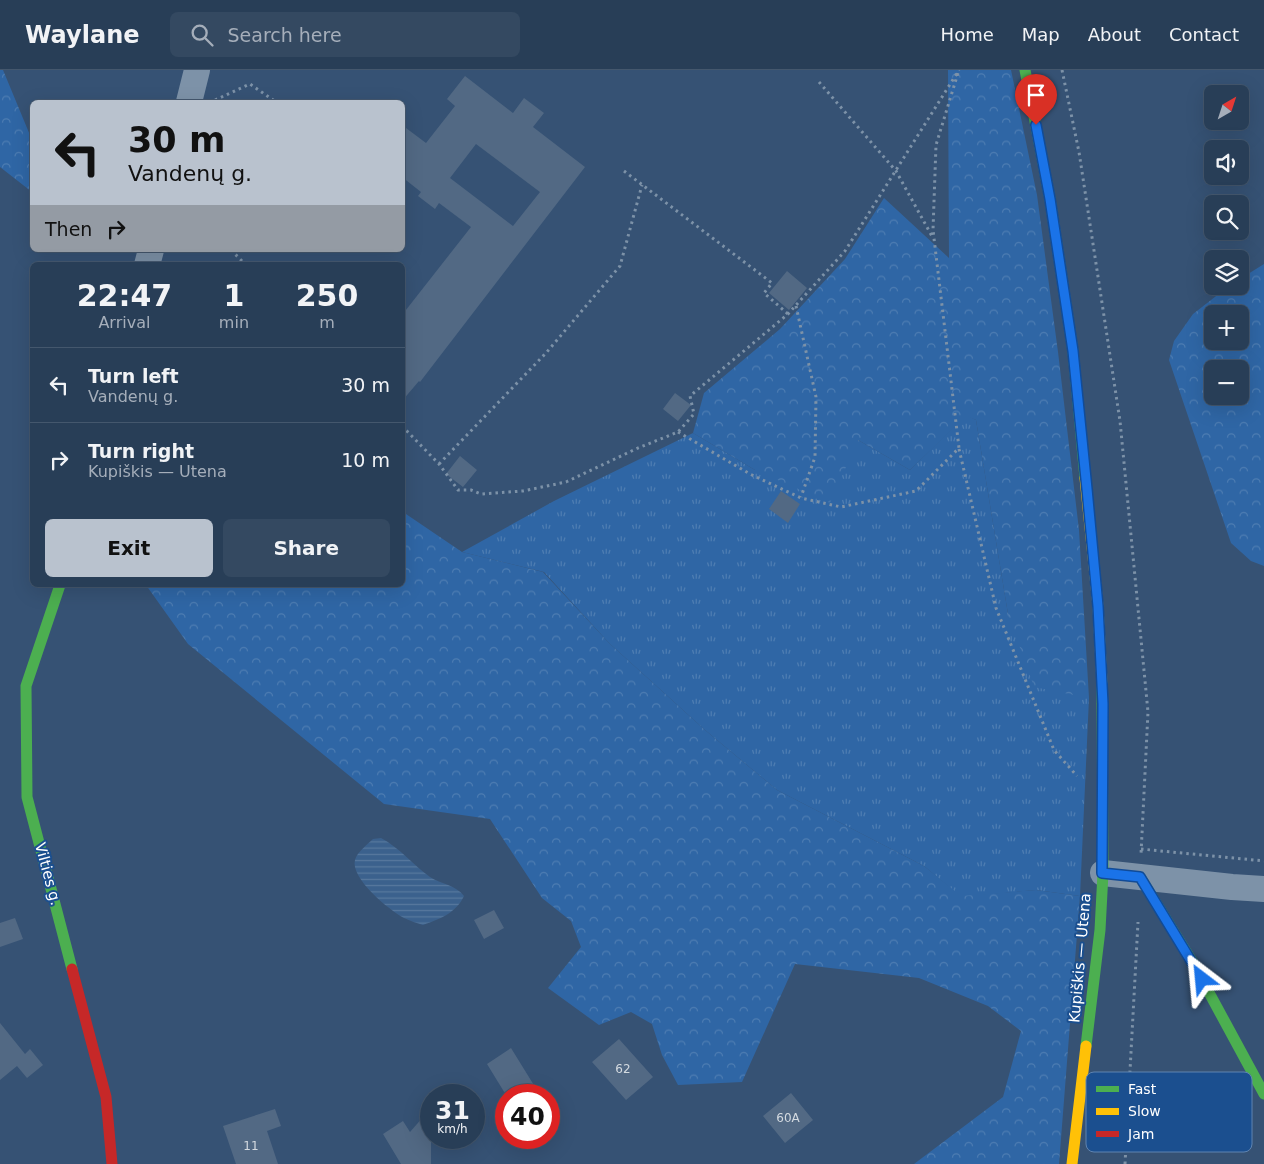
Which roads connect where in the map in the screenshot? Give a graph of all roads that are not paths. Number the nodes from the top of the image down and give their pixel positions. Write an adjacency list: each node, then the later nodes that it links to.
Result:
1 (197, 70): 3 (street)
2 (1025, 70): 5 (main road, Kupiškis — Utena)
3 (190, 100)
4 (59, 587): 9 (main road, Vilties g.)
5 (1102, 873): 6 (street); 10 (main road, Kupiškis — Utena)
6 (1140, 877): 7 (street); 8 (main road)
7 (1264, 889)
8 (1264, 1094)
9 (112, 1164)
10 (1072, 1164)

